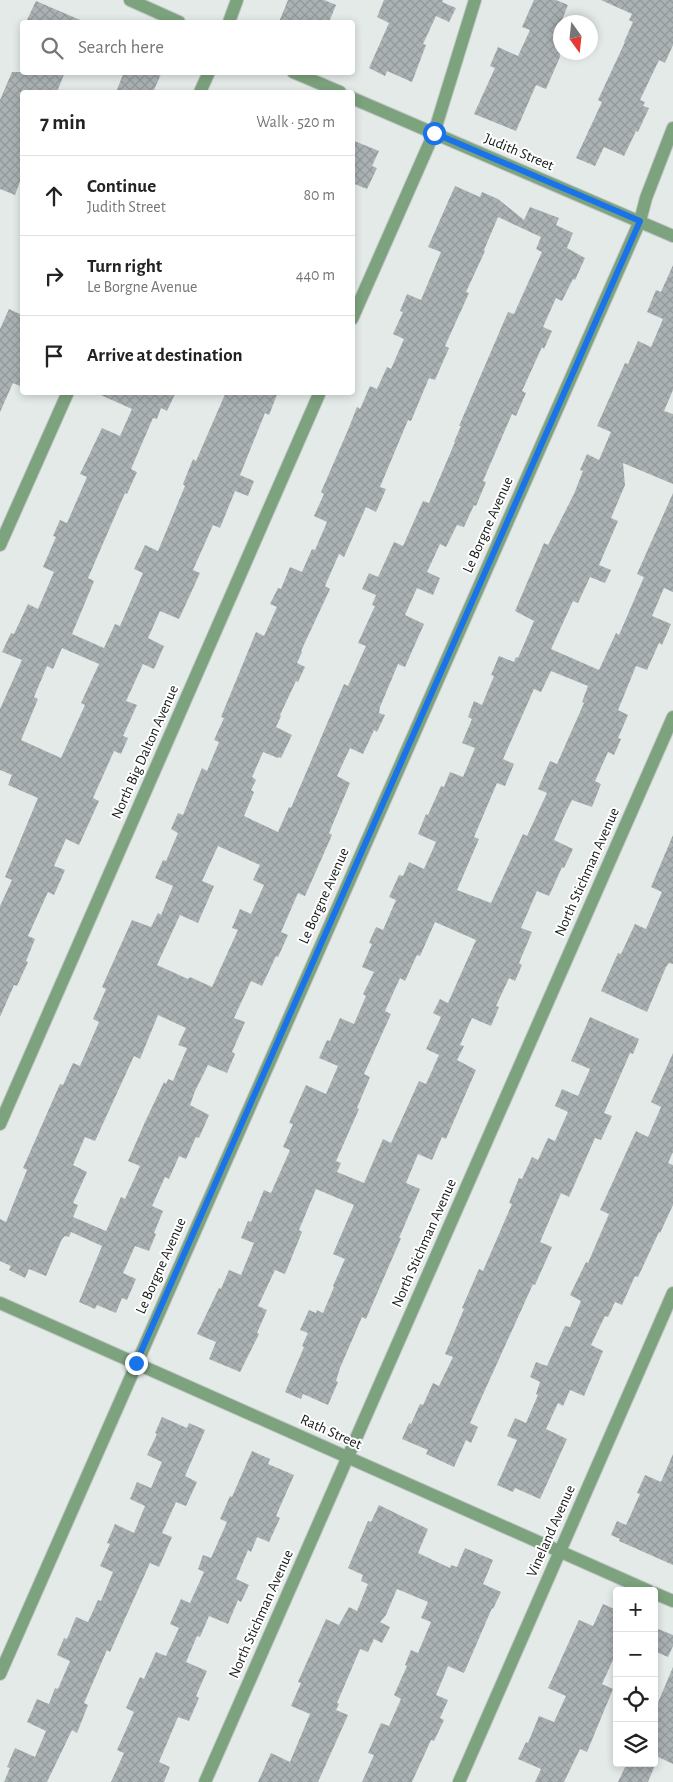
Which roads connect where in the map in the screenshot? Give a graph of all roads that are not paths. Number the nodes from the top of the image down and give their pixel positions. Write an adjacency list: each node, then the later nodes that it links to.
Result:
1 (130, 0): 4 (street)
2 (237, 0): 5 (street)
3 (475, 0): 12 (street)
4 (175, 20)
5 (230, 20)
6 (208, 75): 8 (street)
7 (300, 75): 9 (street)
8 (201, 90)
9 (335, 90)
10 (355, 99): 12 (street, Judith Street)
11 (673, 128): 13 (street, Le Borgne Avenue)
12 (434, 133): 13 (street, Judith Street); 15 (street)
13 (640, 221): 14 (street, Judith Street); 23 (street, Le Borgne Avenue)
14 (673, 236)
15 (355, 312)
16 (67, 395): 18 (street)
17 (319, 395): 20 (street, North Big Dalton Avenue)
18 (0, 545)
19 (673, 717): 24 (street, North Stichman Avenue)
20 (0, 1124)
21 (673, 1293): 25 (street, Vineland Avenue)
22 (0, 1303): 23 (street, Rath Street)
23 (136, 1363): 24 (street, Rath Street); 29 (street, Le Borgne Avenue)
24 (348, 1457): 25 (street, Rath Street); 30 (street, North Stichman Avenue)
25 (560, 1552): 26 (street, Rath Street); 31 (street, Vineland Avenue)
26 (640, 1587)
27 (658, 1595): 28 (street)
28 (673, 1601)
29 (0, 1674)
30 (205, 1782)
31 (459, 1782)

